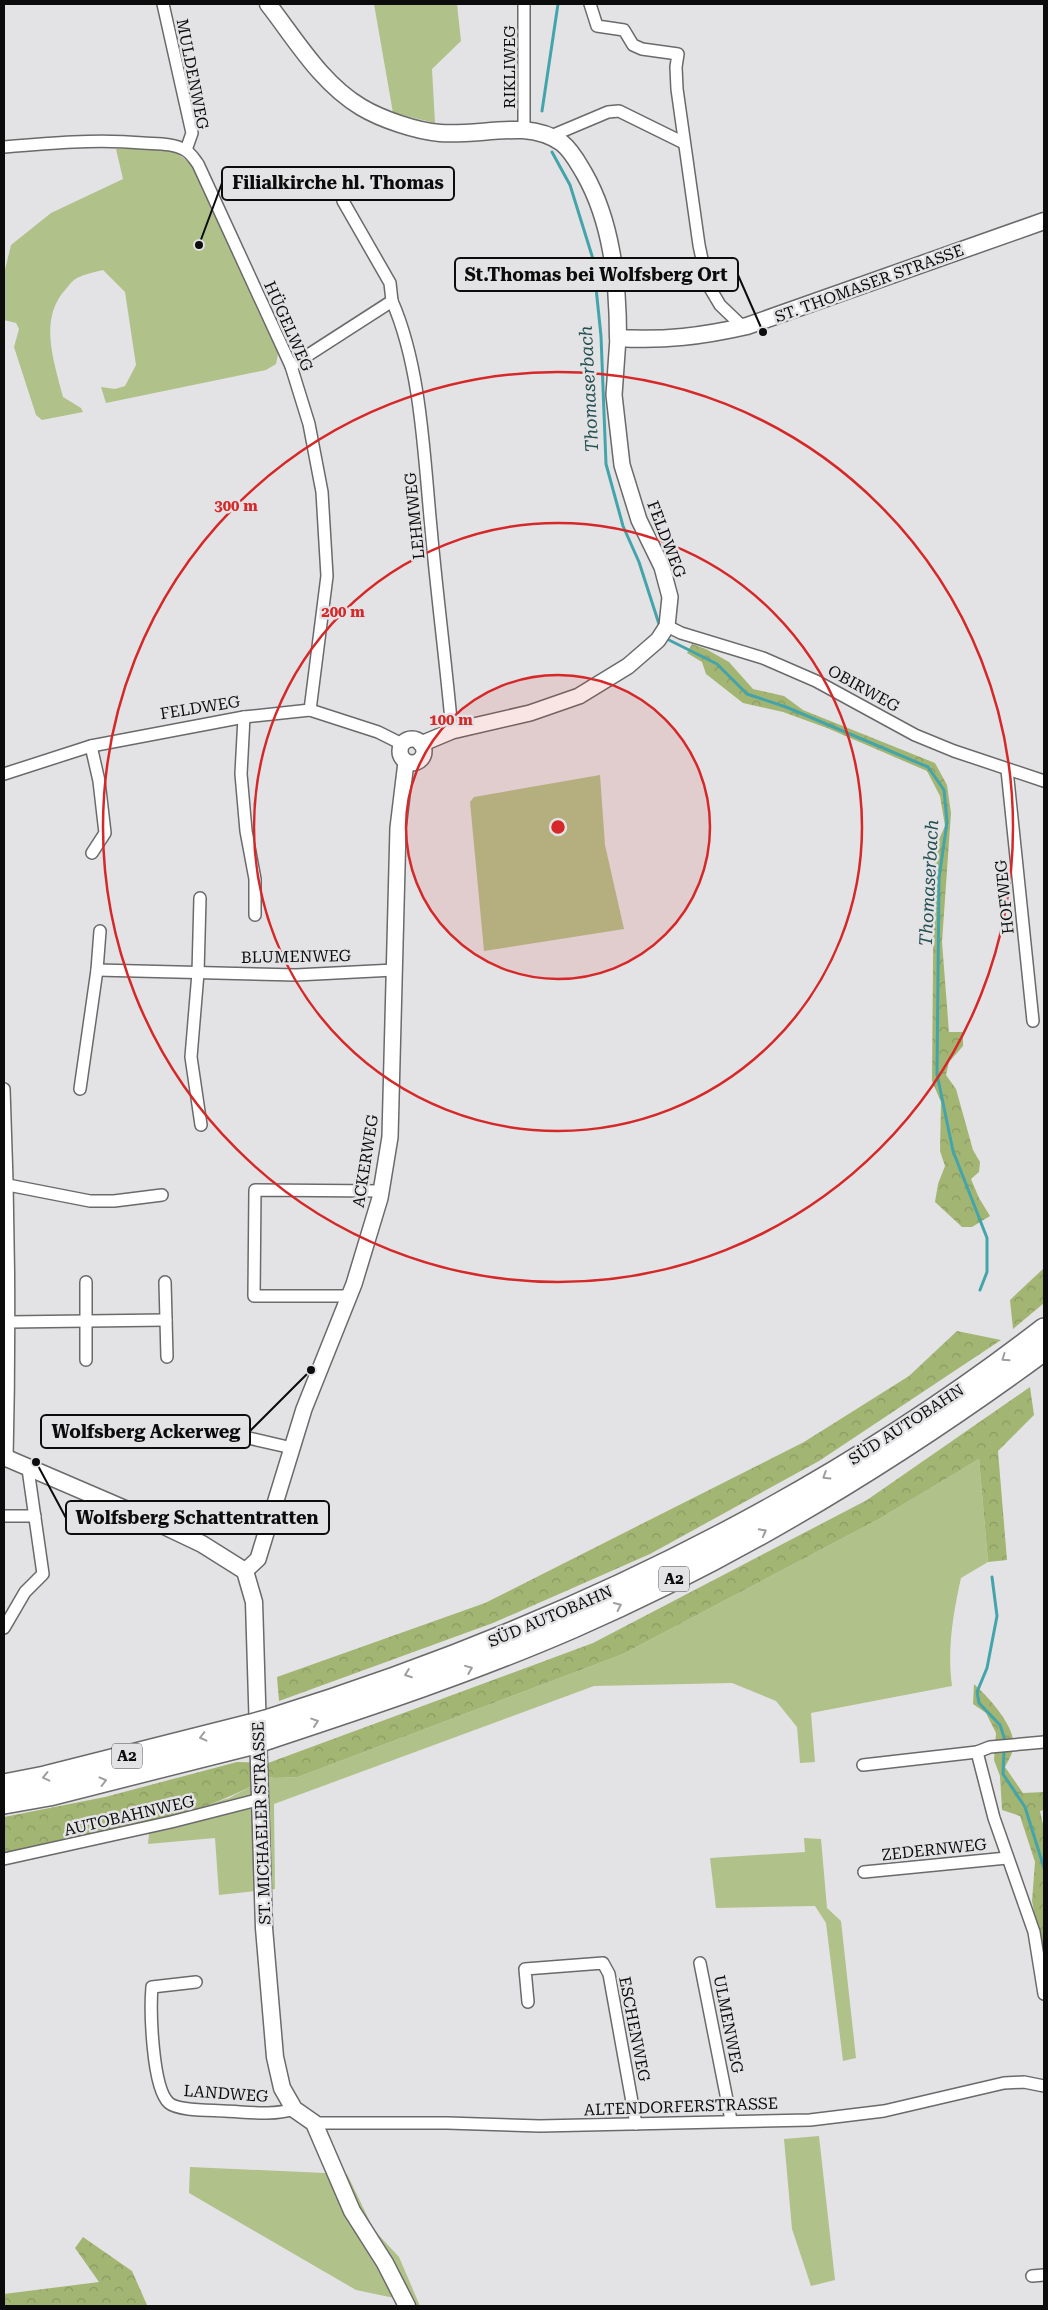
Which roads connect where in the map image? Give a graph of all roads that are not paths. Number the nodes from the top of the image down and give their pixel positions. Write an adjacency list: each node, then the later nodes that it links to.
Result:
1 (163, 4): 9 (street, MULDENWEG)
2 (268, 4): 5 (main road)
3 (524, 4): 5 (street, RIKLIWEG)
4 (590, 4): 7 (street)
5 (524, 130): 6 (main road)
6 (551, 136): 7 (street); 14 (main road)
7 (684, 143): 13 (street)
8 (4, 147): 9 (street)
9 (186, 150): 15 (street, HÜGELWEG)
10 (342, 201): 12 (street, LEHMWEG)
11 (1044, 221): 13 (main road, ST. THOMASER STRASSE)
12 (392, 301): 15 (street); 19 (street, LEHMWEG)
13 (743, 327): 14 (main road, ST. THOMASER STRASSE)
14 (618, 338): 16 (street, FELDWEG)
15 (291, 366): 17 (street, HÜGELWEG)
16 (667, 626): 19 (street); 24 (street, OBIRWEG)
17 (310, 710): 18 (street, FELDWEG); 20 (street, FELDWEG)
18 (244, 717): 22 (street, FELDWEG); 29 (street)
19 (452, 731): 21 (street)
20 (402, 744): 21 (street); 23 (street)
21 (422, 744): 23 (street)
22 (91, 746): 25 (street, FELDWEG); 27 (street)
23 (406, 762): 32 (street, ACKERWEG)
24 (1006, 770): 26 (street, OBIRWEG); 34 (street, HOFWEG)
25 (4, 774)
26 (1044, 781)
27 (92, 853)
28 (200, 898): 33 (street)
29 (255, 915)
30 (100, 931): 31 (street)
31 (97, 970): 33 (street, BLUMENWEG); 36 (street)
32 (394, 970): 33 (street, BLUMENWEG); 39 (street, ACKERWEG)
33 (198, 973): 37 (street)
34 (1034, 1021)
35 (4, 1089): 38 (street)
36 (80, 1089)
37 (201, 1125)
38 (8, 1185): 40 (street); 46 (street)
39 (381, 1191): 43 (street, ACKERWEG); 43 (street)
40 (162, 1195)
41 (86, 1282): 45 (street)
42 (165, 1282): 44 (street)
43 (349, 1296): 52 (street, ACKERWEG)
44 (166, 1320): 45 (street); 49 (street)
45 (86, 1321): 46 (street); 50 (street)
46 (10, 1322): 53 (street)
47 (1044, 1329): 59 (highway, SÜD AUTOBAHN / A2, one-way to 59)
48 (1044, 1350): 59 (highway, SÜD AUTOBAHN / A2, one-way to 48)
49 (167, 1357)
50 (86, 1360)
51 (102, 1441): 52 (street)
52 (292, 1448): 57 (street, ACKERWEG)
53 (6, 1458): 54 (main road)
54 (28, 1469): 56 (street); 57 (main road)
55 (4, 1516): 56 (street)
56 (35, 1516): 58 (street)
57 (245, 1571): 64 (main road, ST. MICHAELER STRASSE)
58 (4, 1628)
59 (260, 1732): 63 (highway, SÜD AUTOBAHN / A2, one-way to 63); 65 (highway, SÜD AUTOBAHN / A2, one-way to 59)
60 (1044, 1742): 61 (street)
61 (977, 1752): 62 (street); 66 (street)
62 (863, 1765)
63 (4, 1785)
64 (261, 1799): 67 (street, AUTOBAHNWEG); 74 (main road, ST. MICHAELER STRASSE)
65 (4, 1803)
66 (1007, 1858): 68 (street, ZEDERNWEG); 71 (street)
67 (4, 1859)
68 (864, 1872)
69 (700, 1963): 75 (street, ULMENWEG)
70 (196, 1982): 74 (street, LANDWEG)
71 (1044, 1994)
72 (528, 2002): 77 (street, ESCHENWEG)
73 (1044, 2086): 75 (street, ALTENDORFERSTRASSE)
74 (294, 2109): 76 (main road, ST. MICHAELER STRASSE)
75 (731, 2120): 77 (street, ALTENDORFERSTRASSE)
76 (314, 2124): 77 (street, ALTENDORFERSTRASSE); 80 (main road, ST. MICHAELER STRASSE)
77 (636, 2124)
78 (1044, 2275): 79 (street)
79 (1032, 2276)
80 (407, 2306)

